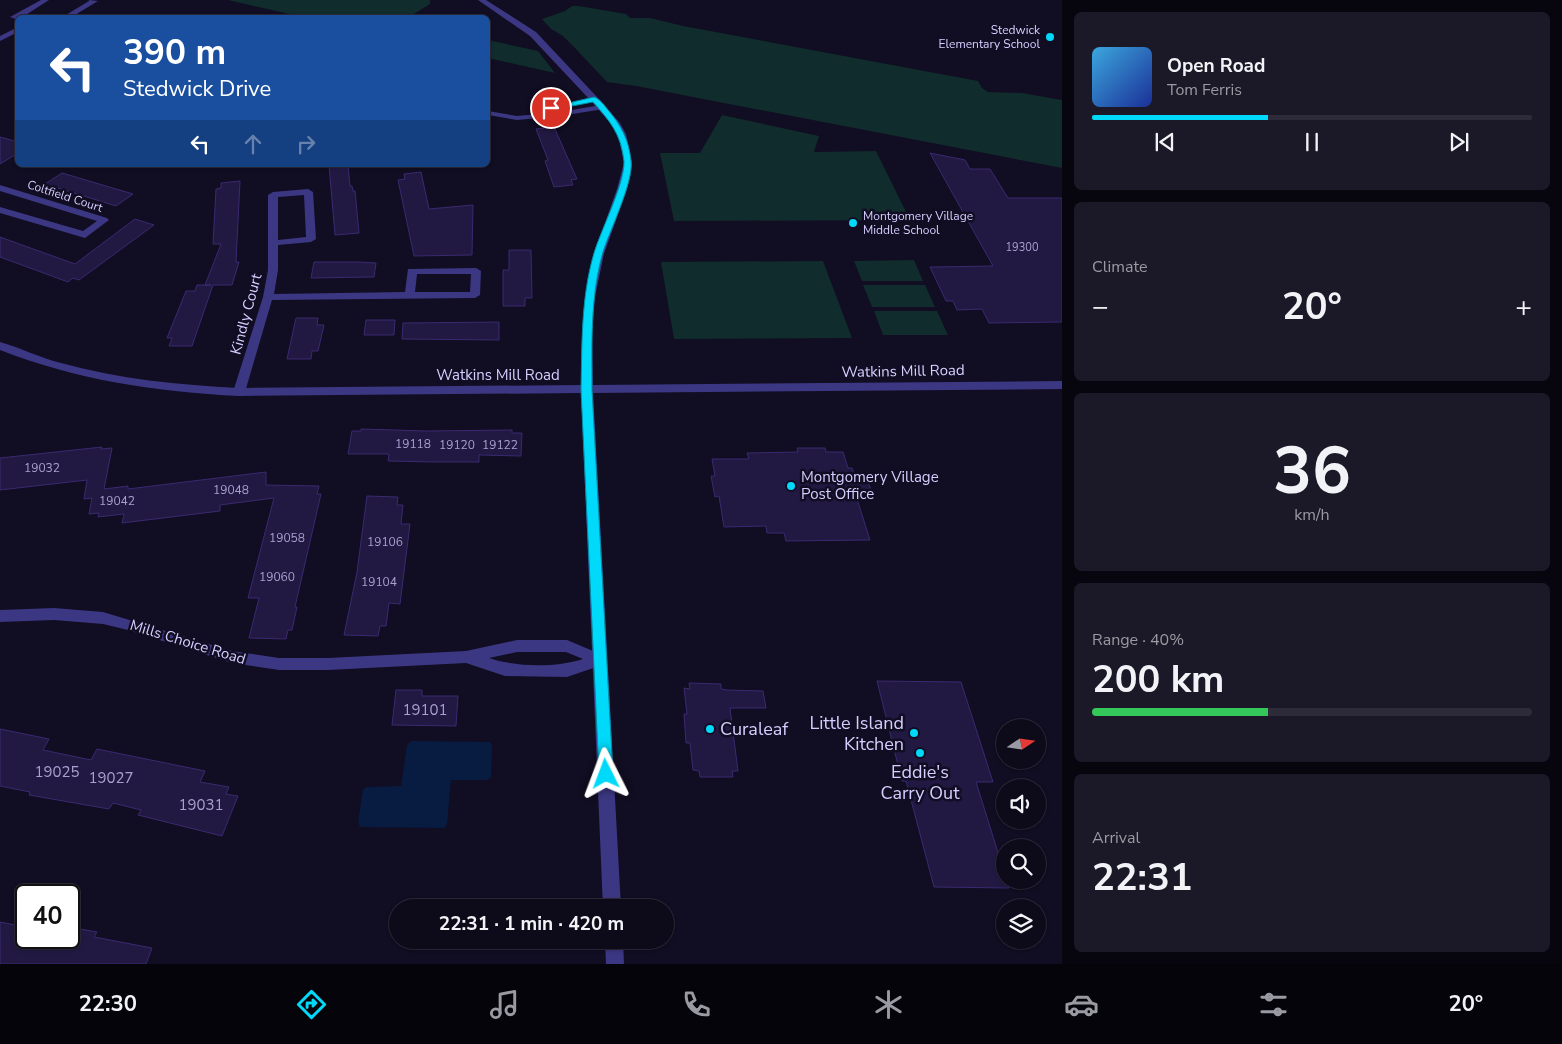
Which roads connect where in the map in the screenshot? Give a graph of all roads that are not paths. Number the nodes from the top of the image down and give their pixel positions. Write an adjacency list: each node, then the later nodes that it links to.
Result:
1 (46, 0): 4 (street)
2 (92, 0): 5 (street)
3 (481, 0): 8 (street)
4 (18, 15)
5 (69, 15)
6 (15, 31): 7 (street)
7 (0, 39)
8 (594, 99): 9 (street); 11 (street)
9 (602, 107): 11 (street); 19 (street)
10 (490, 113): 11 (street)
11 (517, 118)
12 (0, 188): 13 (street, Coltfield Court)
13 (0, 210)
14 (274, 242): 14 (street, Kindly Court); 16 (street, Kindly Court)
15 (410, 296): 15 (street); 16 (street)
16 (268, 297): 20 (street, Kindly Court)
17 (0, 346): 20 (street, Watkins Mill Road)
18 (1062, 384): 19 (street, Watkins Mill Road)
19 (587, 390): 20 (street, Watkins Mill Road); 23 (street)
20 (239, 392)
21 (0, 616): 22 (street, Mills Choice Road)
22 (466, 657): 23 (street, Mills Choice Road); 23 (street, Mills Choice Road)
23 (600, 660): 24 (street)
24 (612, 899)
25 (614, 949): 26 (street)
26 (615, 964)

